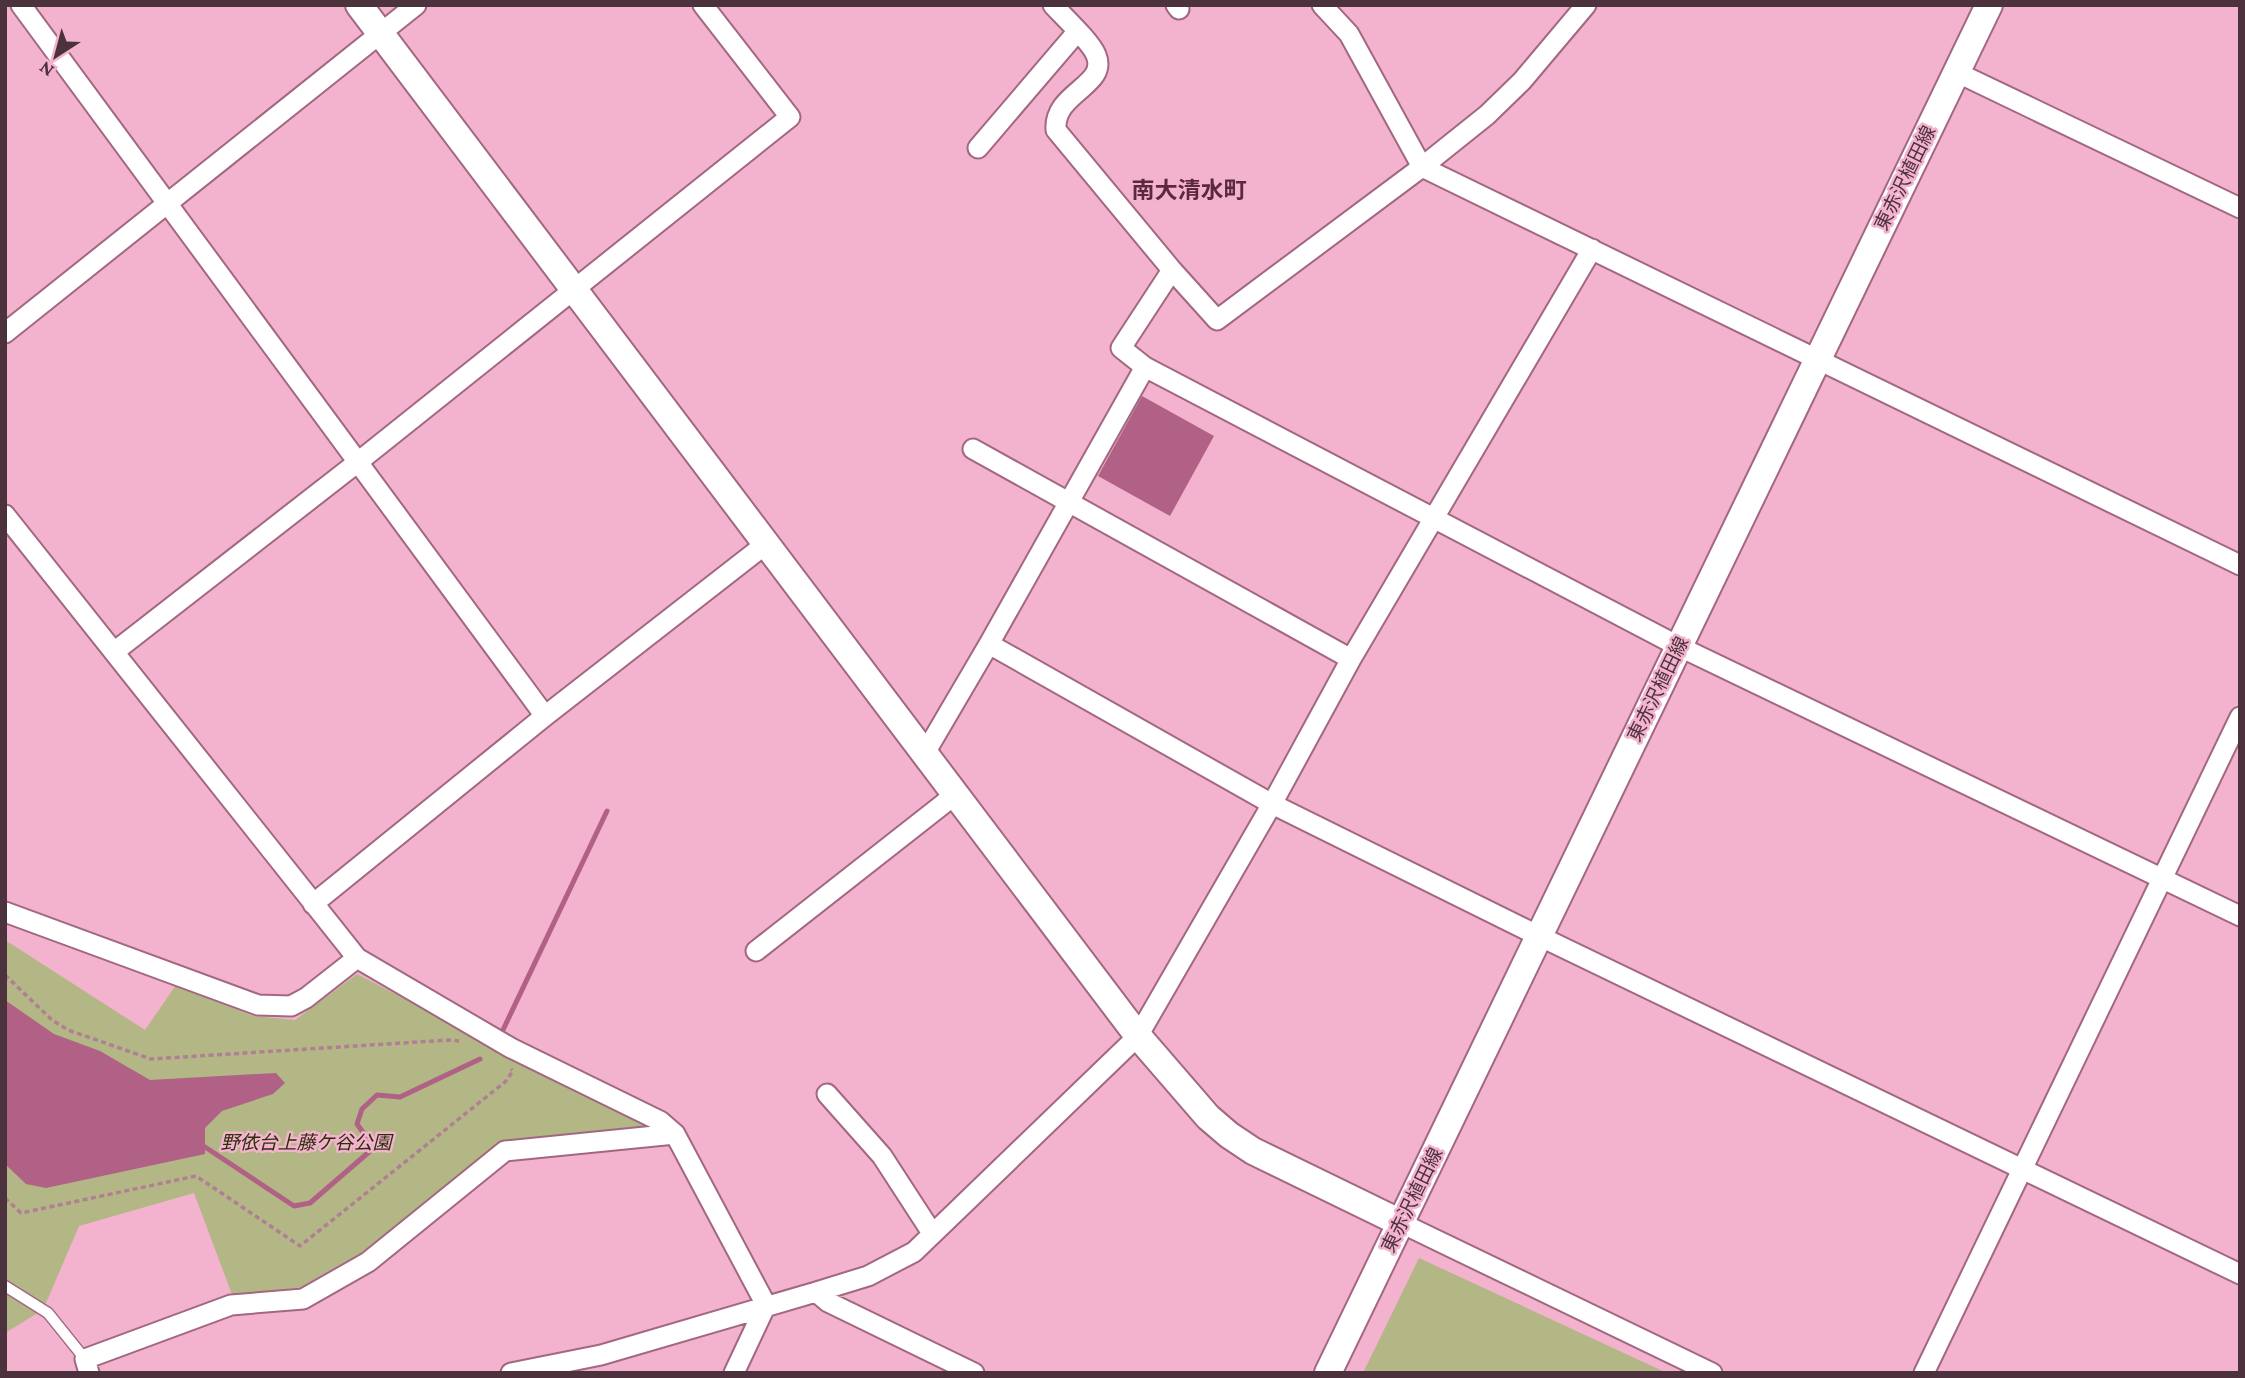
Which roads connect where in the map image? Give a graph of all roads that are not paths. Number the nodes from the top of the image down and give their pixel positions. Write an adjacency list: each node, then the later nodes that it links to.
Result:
1 (21, 5): 14 (street)
2 (359, 5): 10 (street)
3 (416, 5): 10 (street)
4 (703, 5): 18 (street)
5 (1053, 5): 9 (street)
6 (1322, 5): 13 (street)
7 (1586, 5): 13 (street)
8 (1989, 5): 11 (street, 東赤沢植田線)
9 (1077, 32): 12 (street); 17 (street)
10 (380, 33): 14 (street); 18 (street)
11 (1956, 72): 15 (street); 20 (street, 東赤沢植田線)
12 (978, 148)
13 (1422, 167): 16 (street); 17 (street)
14 (167, 204): 19 (street); 23 (street)
15 (2240, 208)
16 (1592, 250): 20 (street); 26 (street)
17 (1172, 270): 21 (street)
18 (573, 288): 23 (street); 27 (street)
19 (5, 333)
20 (1819, 359): 28 (street); 30 (street, 東赤沢植田線)
21 (1145, 367): 24 (street); 26 (street)
22 (974, 449): 24 (street)
23 (358, 462): 31 (street); 33 (street)
24 (1068, 504): 29 (street); 32 (street)
25 (5, 515): 31 (street)
26 (1433, 518): 30 (street); 32 (street)
27 (767, 543): 33 (street); 35 (street)
28 (2240, 565)
29 (989, 644): 35 (street); 37 (street)
30 (1678, 646): 38 (street); 42 (street, 東赤沢植田線)
31 (114, 652): 39 (street)
32 (1351, 659): 37 (street)
33 (545, 716): 39 (street)
34 (2240, 718): 38 (street)
35 (925, 753): 36 (street)
36 (956, 794): 43 (street); 45 (street)
37 (1272, 804): 42 (street); 45 (street)
38 (2162, 878): 41 (street); 48 (street)
39 (313, 904): 44 (street)
40 (5, 912): 44 (street)
41 (2240, 916)
42 (1539, 936): 48 (street); 49 (street, 東赤沢植田線)
43 (757, 951)
44 (357, 958): 47 (street)
45 (1138, 1036): 49 (street); 50 (street)
46 (827, 1094): 50 (street)
47 (675, 1134): 54 (street); 55 (street)
48 (2022, 1167): 51 (street); 61 (street)
49 (1401, 1223): 59 (street, 東赤沢植田線); 60 (street)
50 (933, 1233): 53 (street)
51 (2240, 1274)
52 (5, 1286): 55 (lane)
53 (816, 1292): 54 (street); 58 (street)
54 (766, 1305): 56 (street); 57 (street)
55 (87, 1366)
56 (510, 1373)
57 (734, 1373)
58 (974, 1373)
59 (1328, 1373)
60 (1712, 1373)
61 (1924, 1373)

